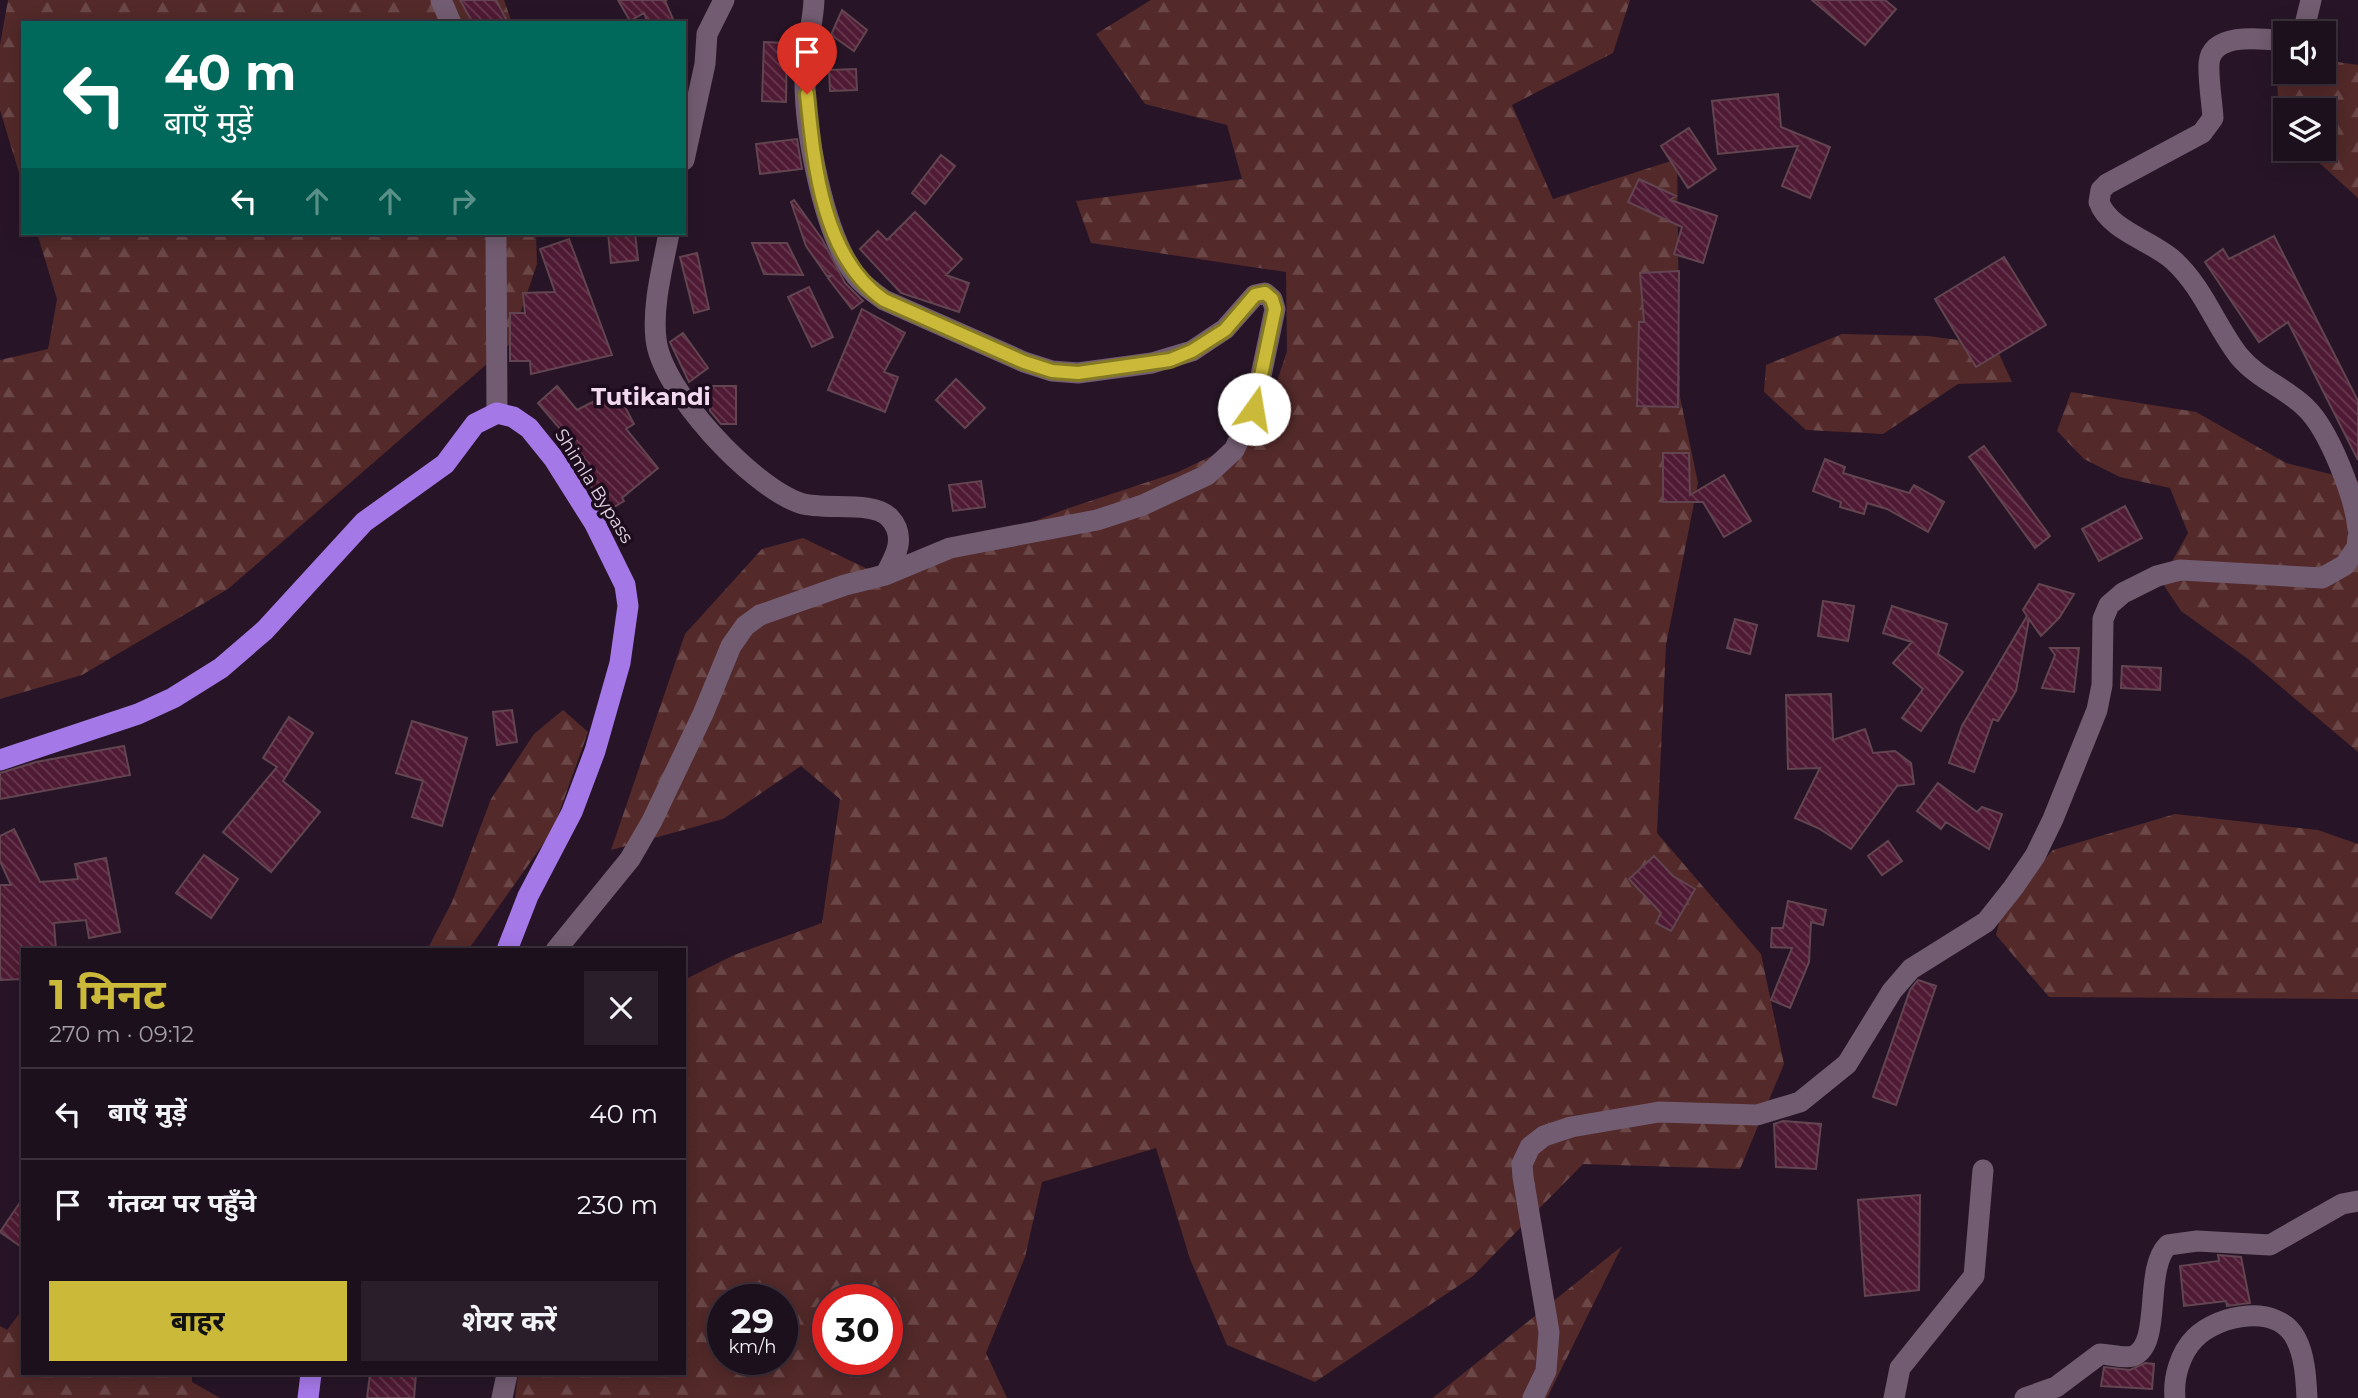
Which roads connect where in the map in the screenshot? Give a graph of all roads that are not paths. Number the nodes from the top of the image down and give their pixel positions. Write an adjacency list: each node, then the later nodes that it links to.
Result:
1 (440, 0): 5 (street)
2 (724, 0): 8 (street)
3 (814, 0): 14 (street)
4 (2311, 0): 6 (street)
5 (450, 21)
6 (2306, 21)
7 (2273, 40): 12 (street)
8 (686, 151)
9 (496, 235): 11 (street)
10 (669, 235): 14 (street)
11 (497, 413): 15 (highway); 16 (highway, Shimla Bypass)
12 (2358, 529)
13 (2358, 537): 24 (street)
14 (885, 575): 17 (street)
15 (0, 760)
16 (508, 948)
17 (558, 948)
18 (1983, 1170): 25 (street)
19 (2358, 1201): 26 (street)
20 (311, 1375): 22 (highway)
21 (507, 1375): 23 (street)
22 (308, 1398)
23 (502, 1398)
24 (1533, 1398)
25 (1894, 1398)
26 (2025, 1398)
27 (2175, 1398): 28 (street)
28 (2307, 1398)

